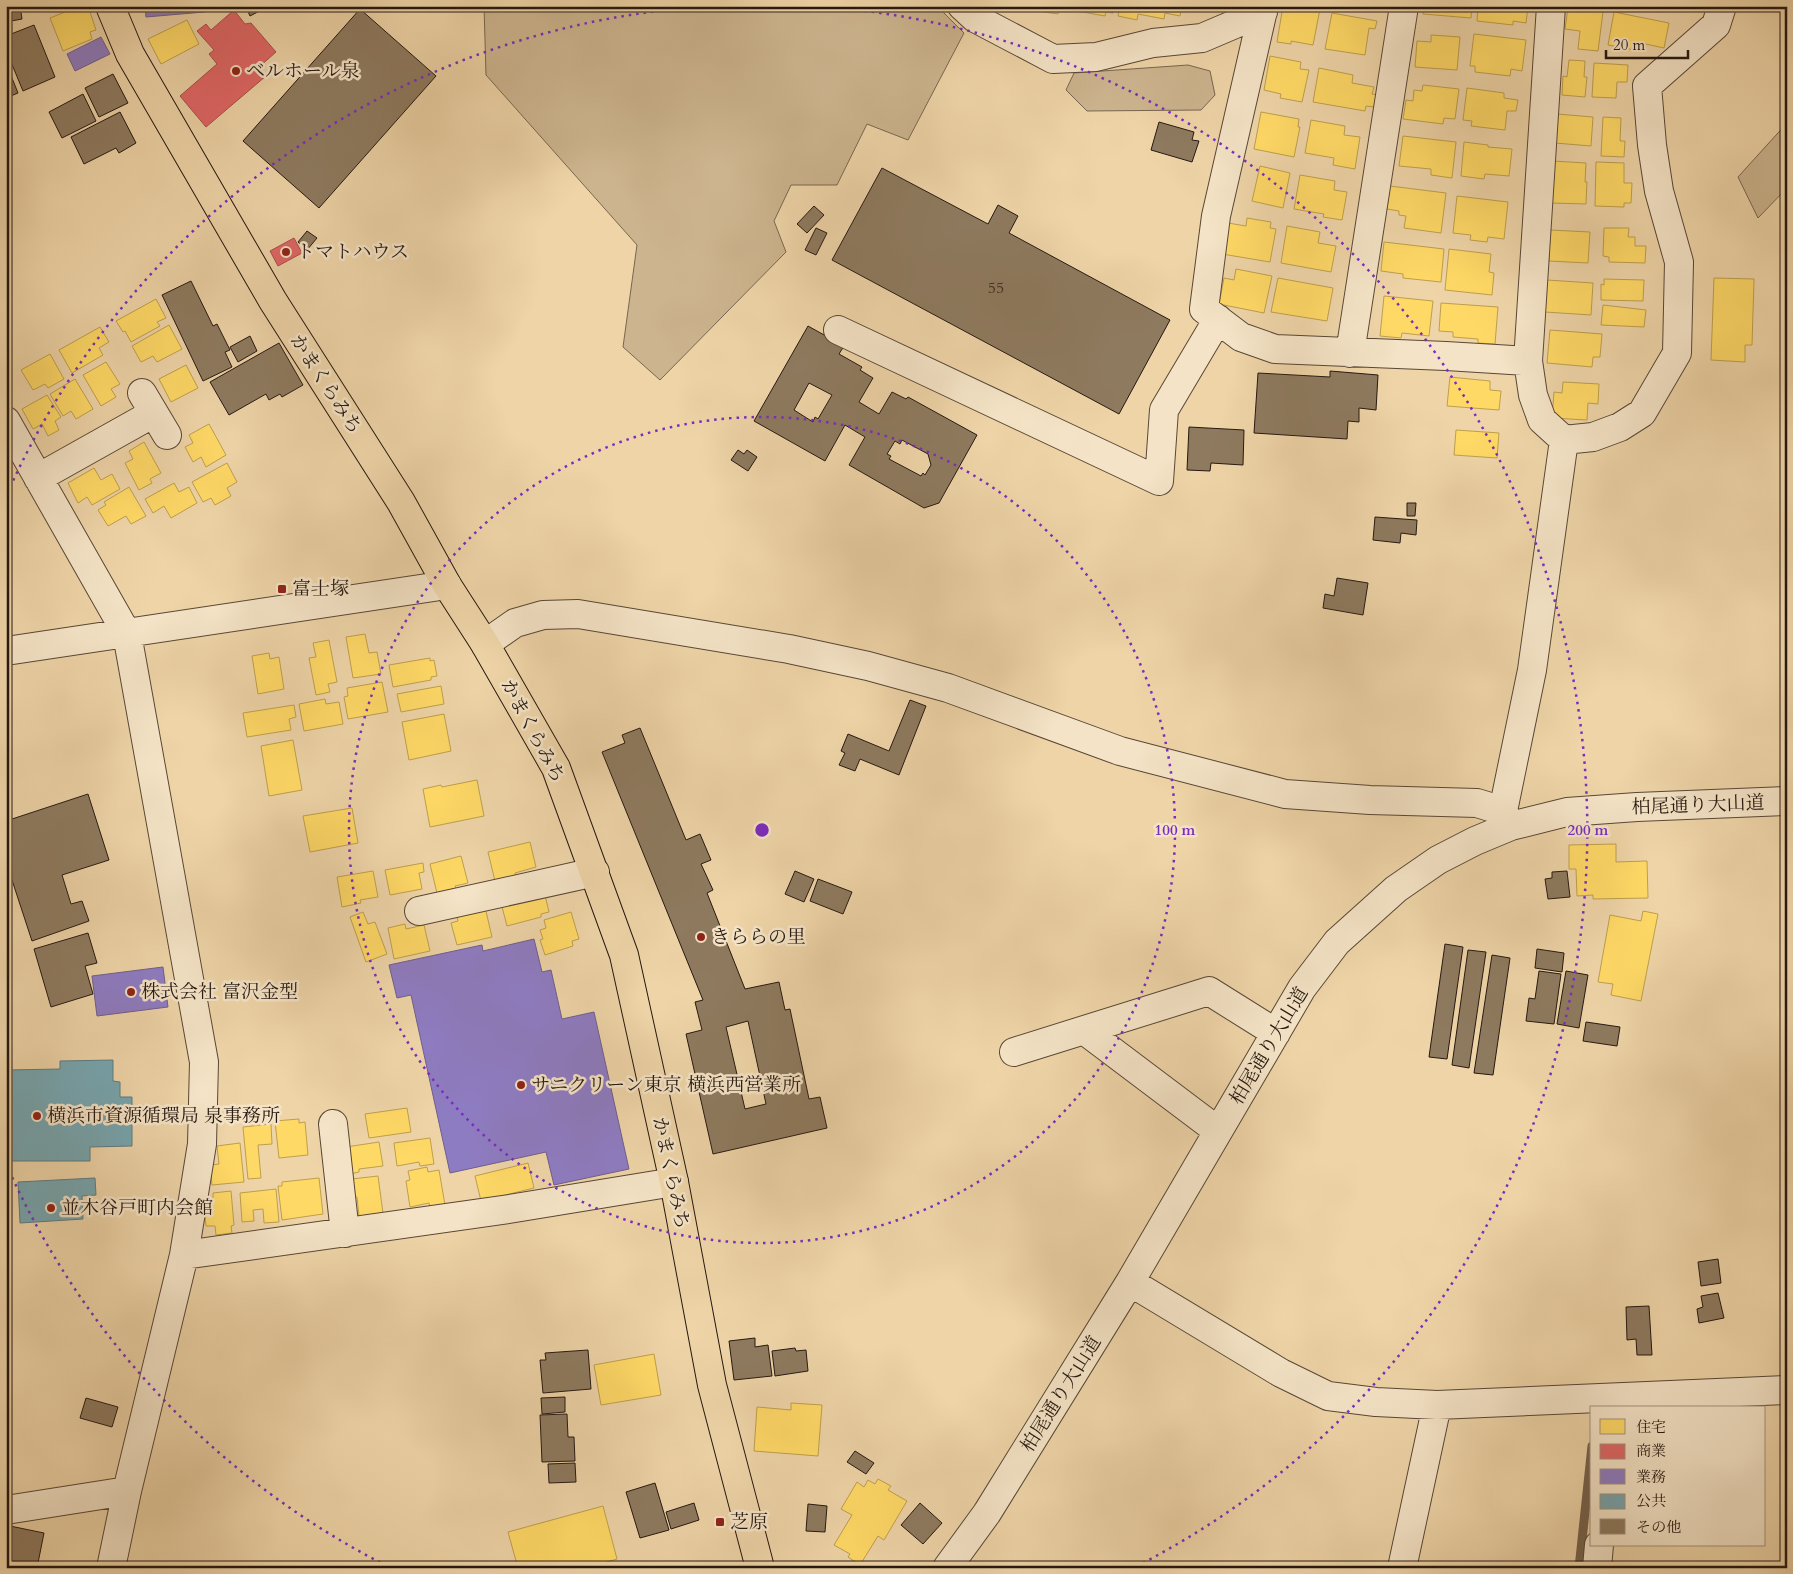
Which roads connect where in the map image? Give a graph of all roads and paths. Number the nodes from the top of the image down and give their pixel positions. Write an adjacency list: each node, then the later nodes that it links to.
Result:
1 (110, 6): 15 (main road, かまくらみち)
2 (962, 6): 6 (street)
3 (1404, 6): 9 (street)
4 (1551, 6): 10 (street)
5 (1722, 6): 13 (street)
6 (1263, 9): 7 (street)
7 (1218, 319): 8 (street); 9 (street)
8 (838, 330)
9 (1350, 353): 10 (street)
10 (1528, 362): 13 (street)
11 (154, 414): 14 (street)
12 (6, 421): 14 (street)
13 (1564, 440): 20 (street)
14 (38, 478): 16 (street)
15 (447, 585): 16 (street); 17 (main road, かまくらみち)
16 (127, 634): 18 (street); 30 (street)
17 (485, 644): 20 (street); 21 (main road, かまくらみち)
18 (6, 651)
19 (1787, 801): 20 (street, 柏尾通り大山道)
20 (1507, 819): 24 (street, 柏尾通り大山道)
21 (595, 872): 22 (street); 28 (main road, かまくらみち)
22 (434, 915)
23 (1084, 1030): 24 (street); 25 (street); 27 (street)
24 (1276, 1033): 27 (street, 柏尾通り大山道)
25 (1014, 1052)
26 (333, 1124): 29 (street)
27 (1218, 1131): 31 (street, 柏尾通り大山道)
28 (674, 1182): 29 (street); 39 (main road, かまくらみち)
29 (345, 1233): 30 (street)
30 (184, 1255): 35 (street)
31 (1130, 1282): 34 (street); 40 (street, 柏尾通り大山道)
32 (1787, 1390): 33 (street)
33 (1611, 1402): 34 (street)
34 (1437, 1405): 41 (street)
35 (127, 1491): 36 (street); 38 (street)
36 (6, 1510)
37 (1598, 1546): 42 (street)
38 (112, 1568)
39 (760, 1568)
40 (946, 1568)
41 (1402, 1568)
42 (1597, 1568)

